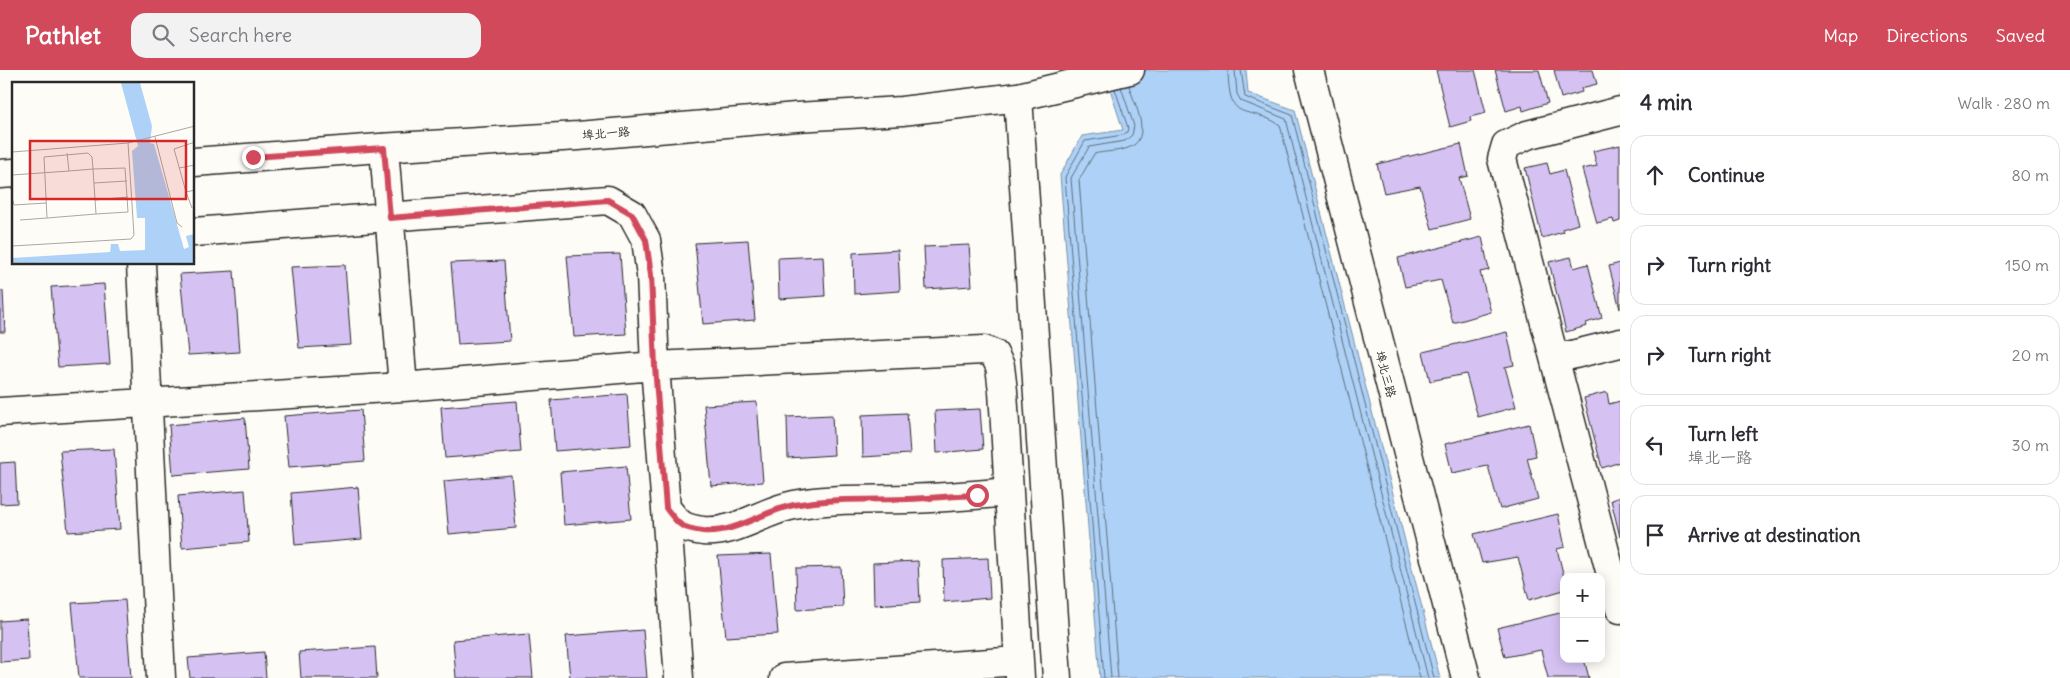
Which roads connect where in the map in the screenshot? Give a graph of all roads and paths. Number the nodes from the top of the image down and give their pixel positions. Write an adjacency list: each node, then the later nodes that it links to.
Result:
1 (1130, 70): 3 (street, 埠北一路)
2 (1308, 70): 24 (street, 埠北三路)
3 (1018, 97): 5 (street, 埠北一路); 23 (street)
4 (1620, 111): 11 (street)
5 (384, 148): 6 (street, 埠北一路); 7 (street)
6 (195, 162)
7 (390, 218): 8 (street); 12 (street); 13 (street)
8 (195, 232)
9 (142, 265): 14 (street)
10 (1620, 343): 11 (street)
11 (1555, 359): 18 (street)
12 (655, 366): 13 (street); 16 (street); 17 (street)
13 (402, 387): 14 (street)
14 (147, 402): 15 (street); 20 (street)
15 (0, 412)
16 (1008, 492): 17 (street); 19 (street)
17 (666, 508): 21 (street)
18 (1620, 609)
19 (1019, 669): 22 (street)
20 (161, 678)
21 (678, 678)
22 (784, 678)
23 (1057, 678)
24 (1466, 678)

